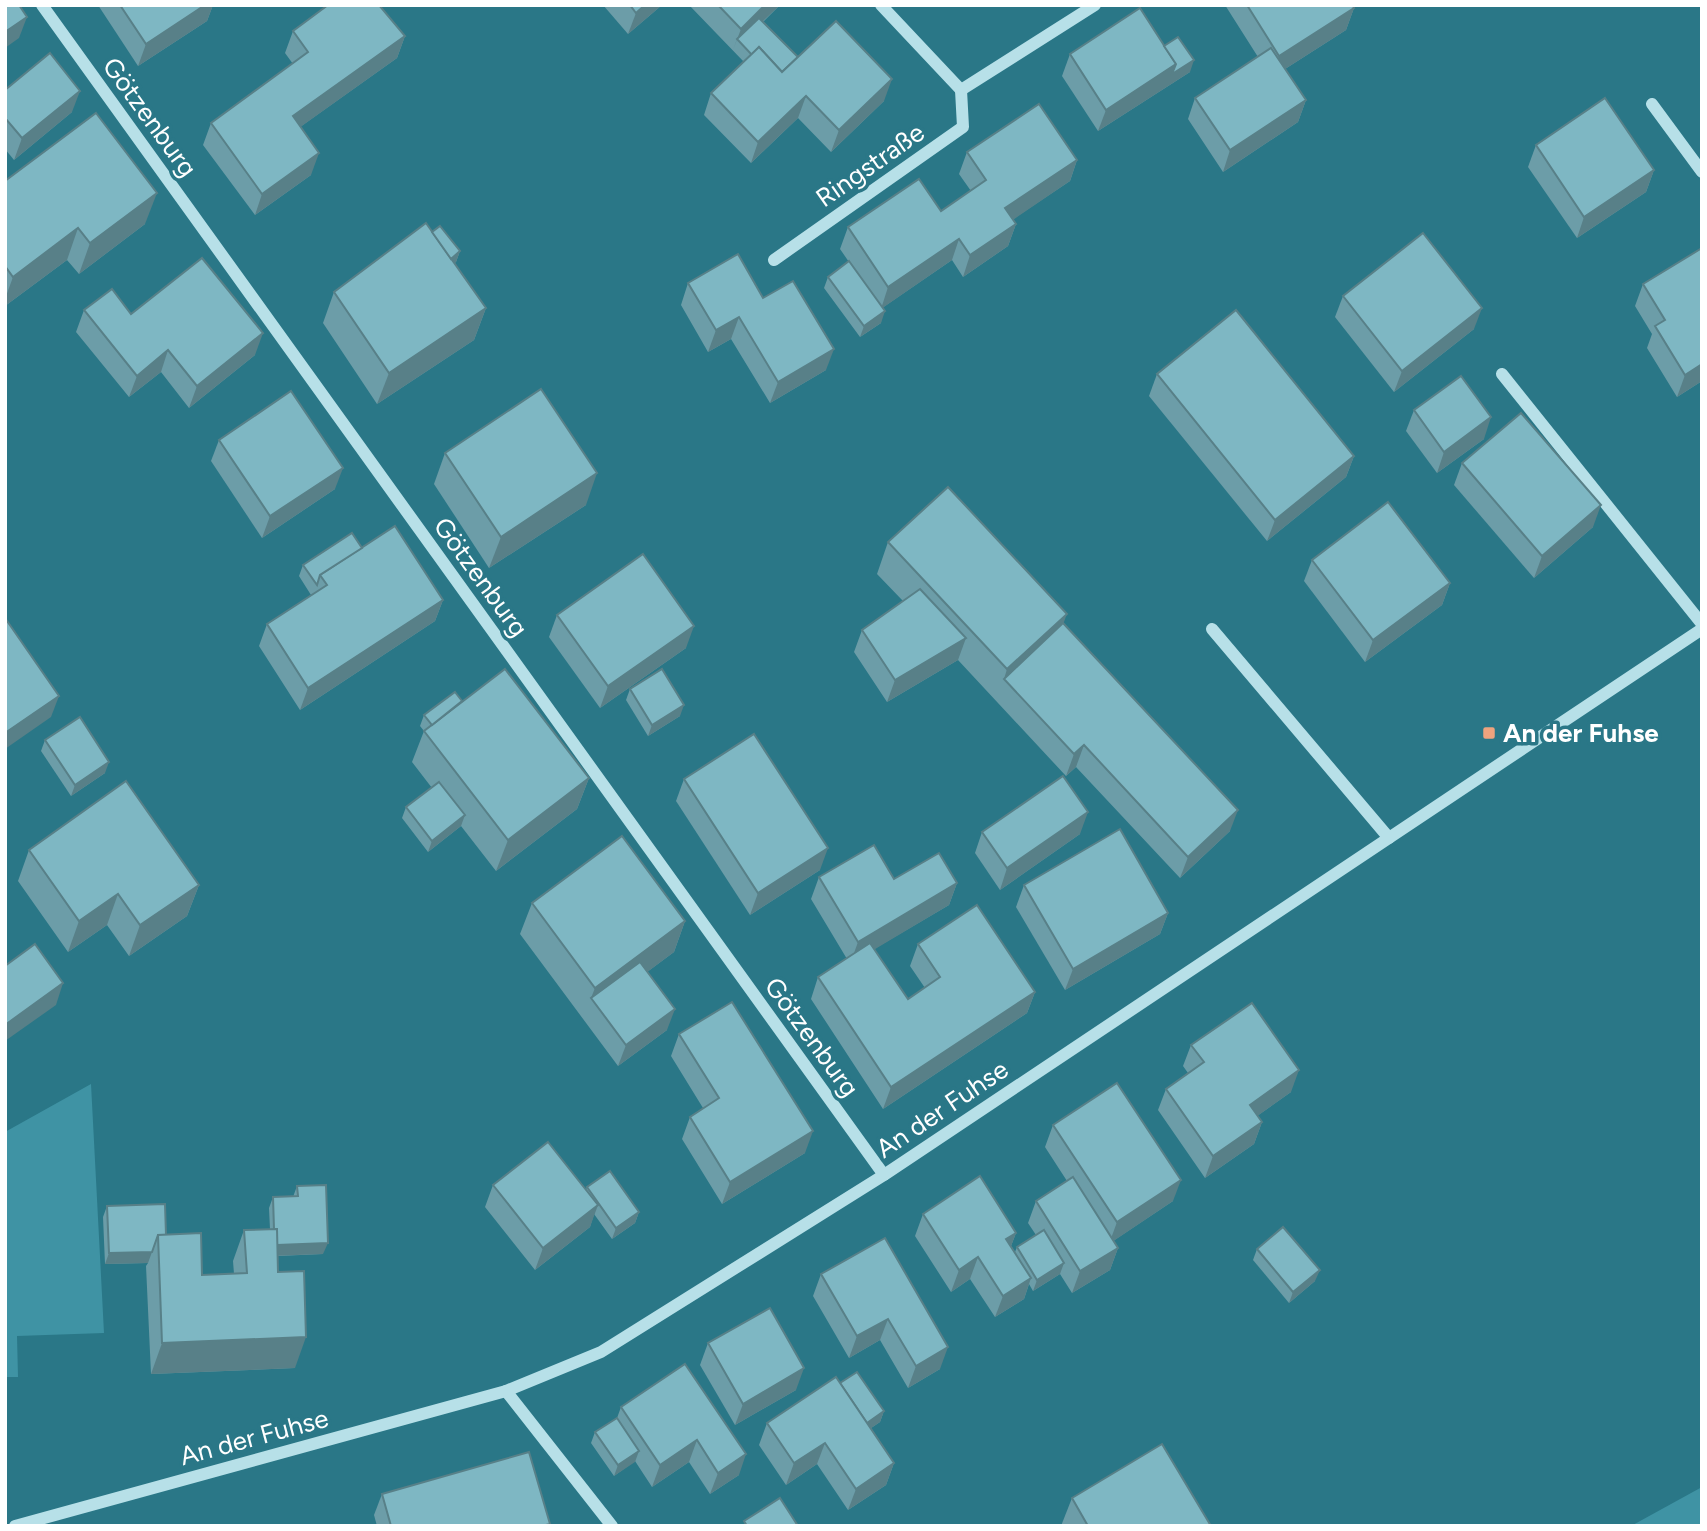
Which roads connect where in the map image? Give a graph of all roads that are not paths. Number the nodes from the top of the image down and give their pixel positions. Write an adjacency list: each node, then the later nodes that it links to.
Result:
1 (42, 5): 12 (street, Götzenburg)
2 (881, 5): 4 (street)
3 (1095, 5): 4 (street)
4 (961, 90): 7 (street, Ringstraße)
5 (1652, 104): 6 (street)
6 (1702, 172)
7 (774, 260)
8 (1502, 374): 9 (street, An der Fuhse)
9 (1702, 626): 11 (street, An der Fuhse)
10 (1212, 629): 11 (street)
11 (1389, 838): 12 (street, An der Fuhse)
12 (884, 1175): 13 (street, An der Fuhse)
13 (506, 1391): 14 (street, An der Fuhse); 15 (street)
14 (15, 1526)
15 (612, 1526)

